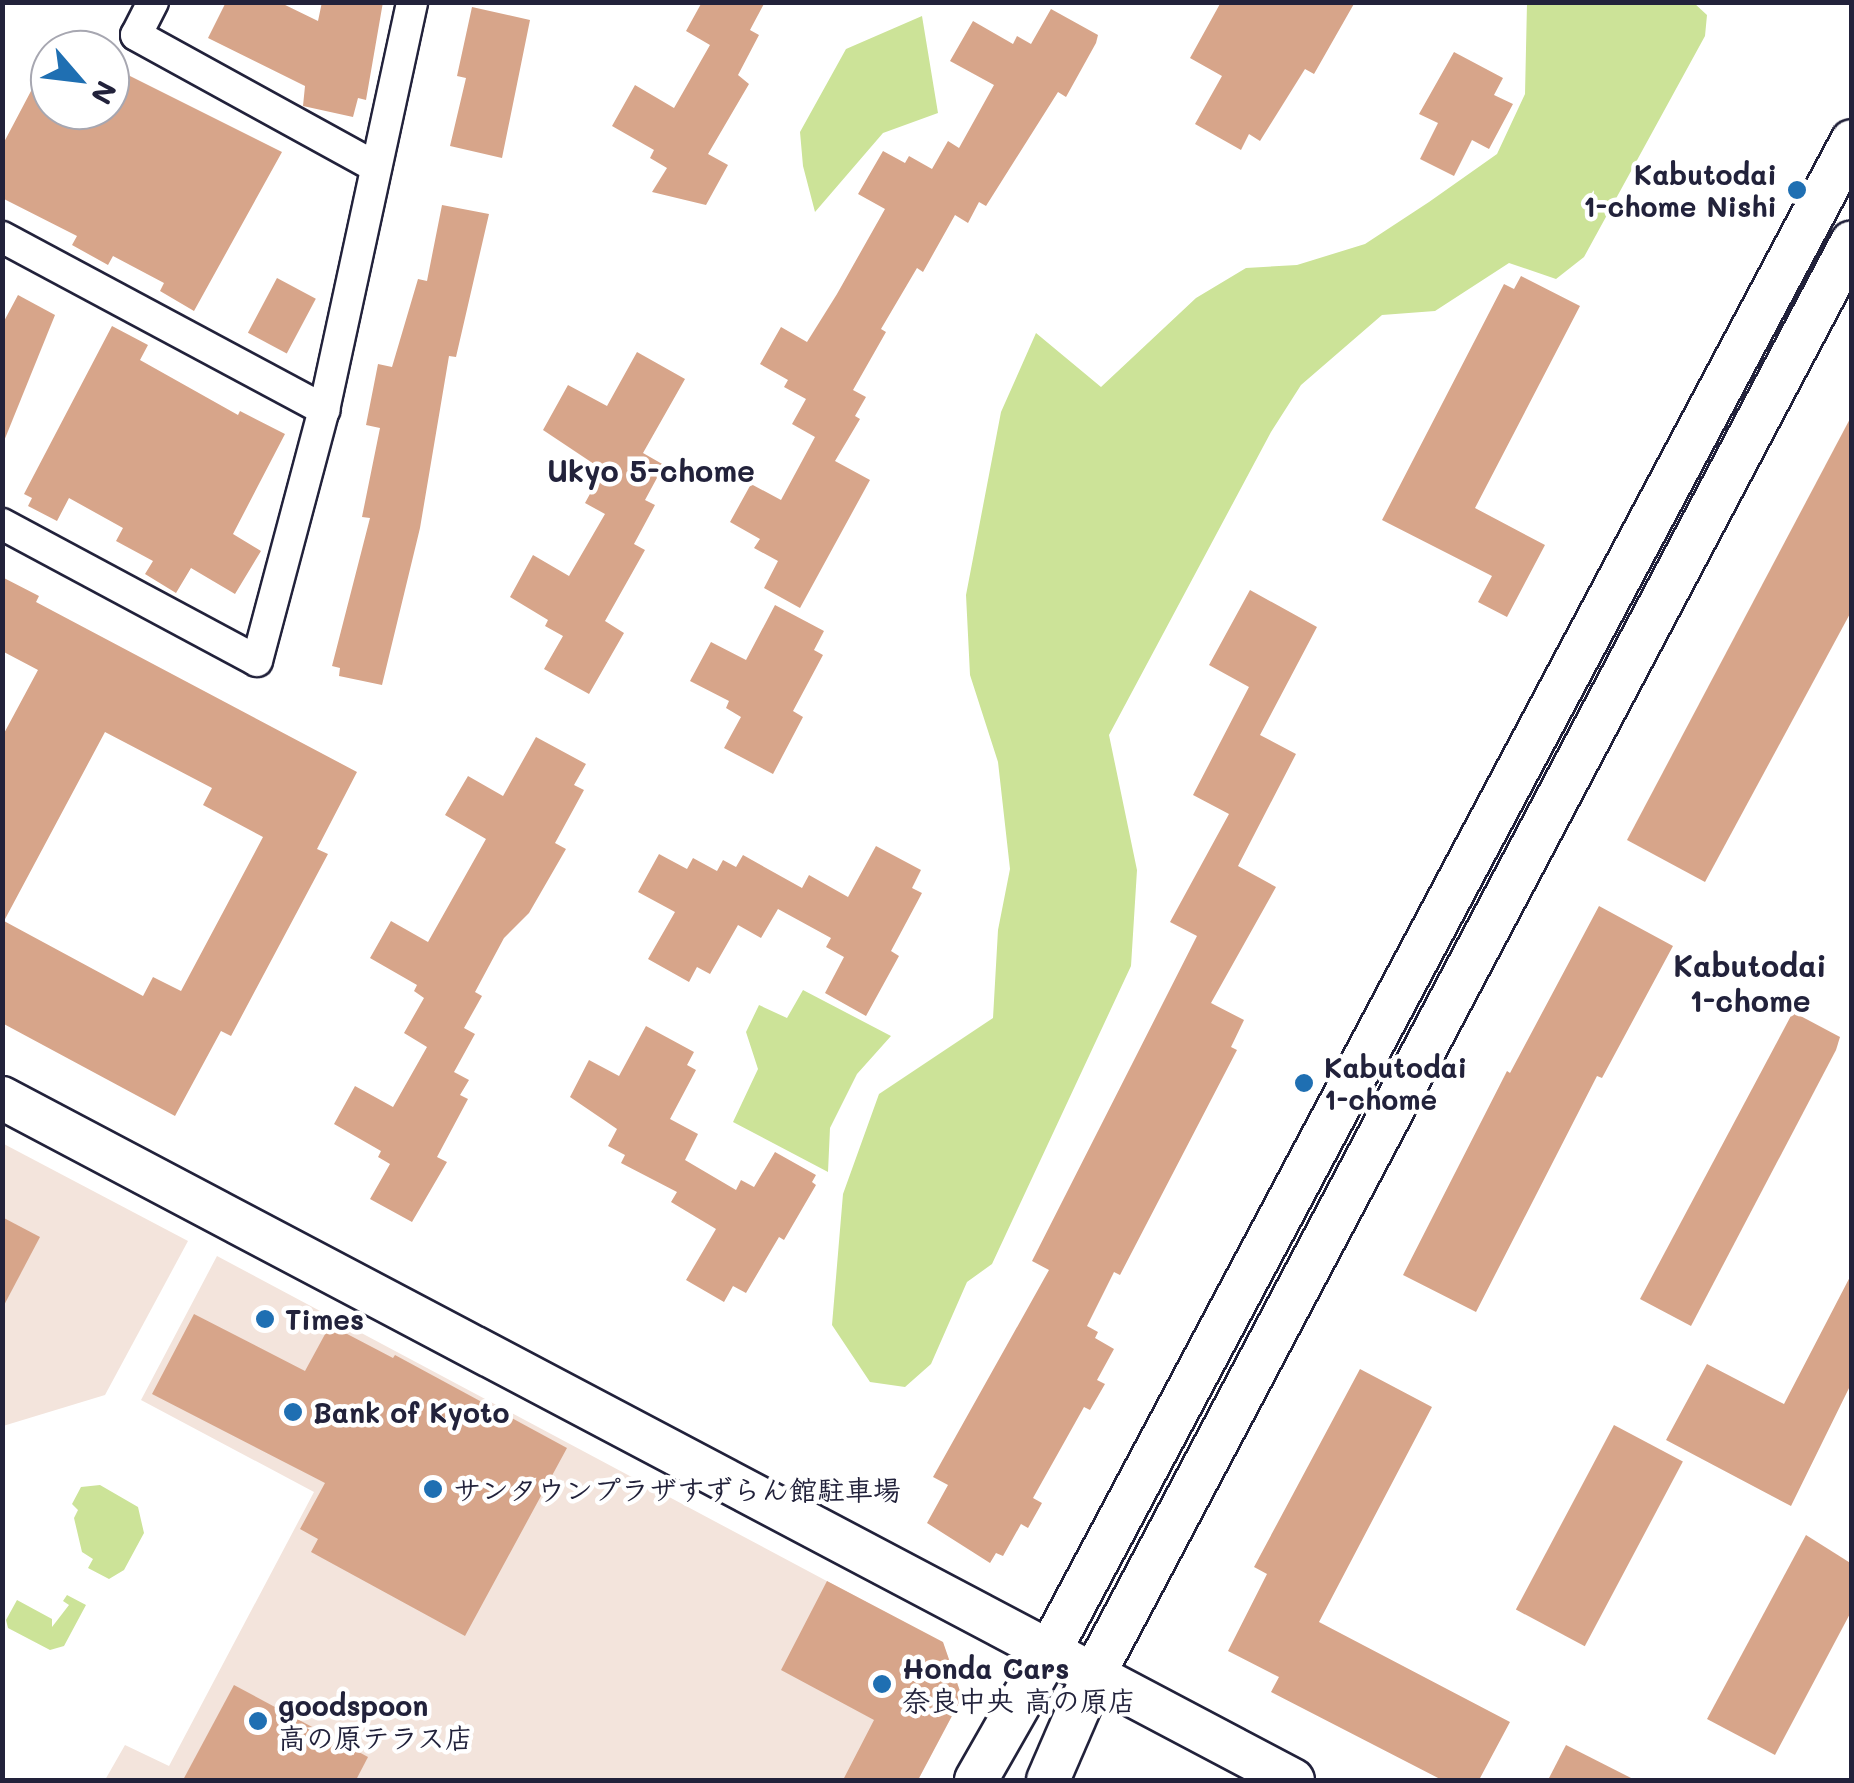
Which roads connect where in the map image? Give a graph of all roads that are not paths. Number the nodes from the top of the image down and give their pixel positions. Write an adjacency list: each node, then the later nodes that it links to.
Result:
1 (153, 2): 4 (street)
2 (412, 2): 4 (street)
3 (1852, 141): 10 (street)
4 (374, 166): 7 (street)
5 (2, 237): 7 (street)
6 (1852, 242): 11 (street)
7 (324, 410): 8 (street)
8 (2, 524)
9 (2, 1098): 10 (street)
10 (1049, 1652): 11 (street); 12 (street)
11 (1093, 1676): 13 (street); 14 (street)
12 (976, 1780)
13 (1048, 1780)
14 (1292, 1780)

